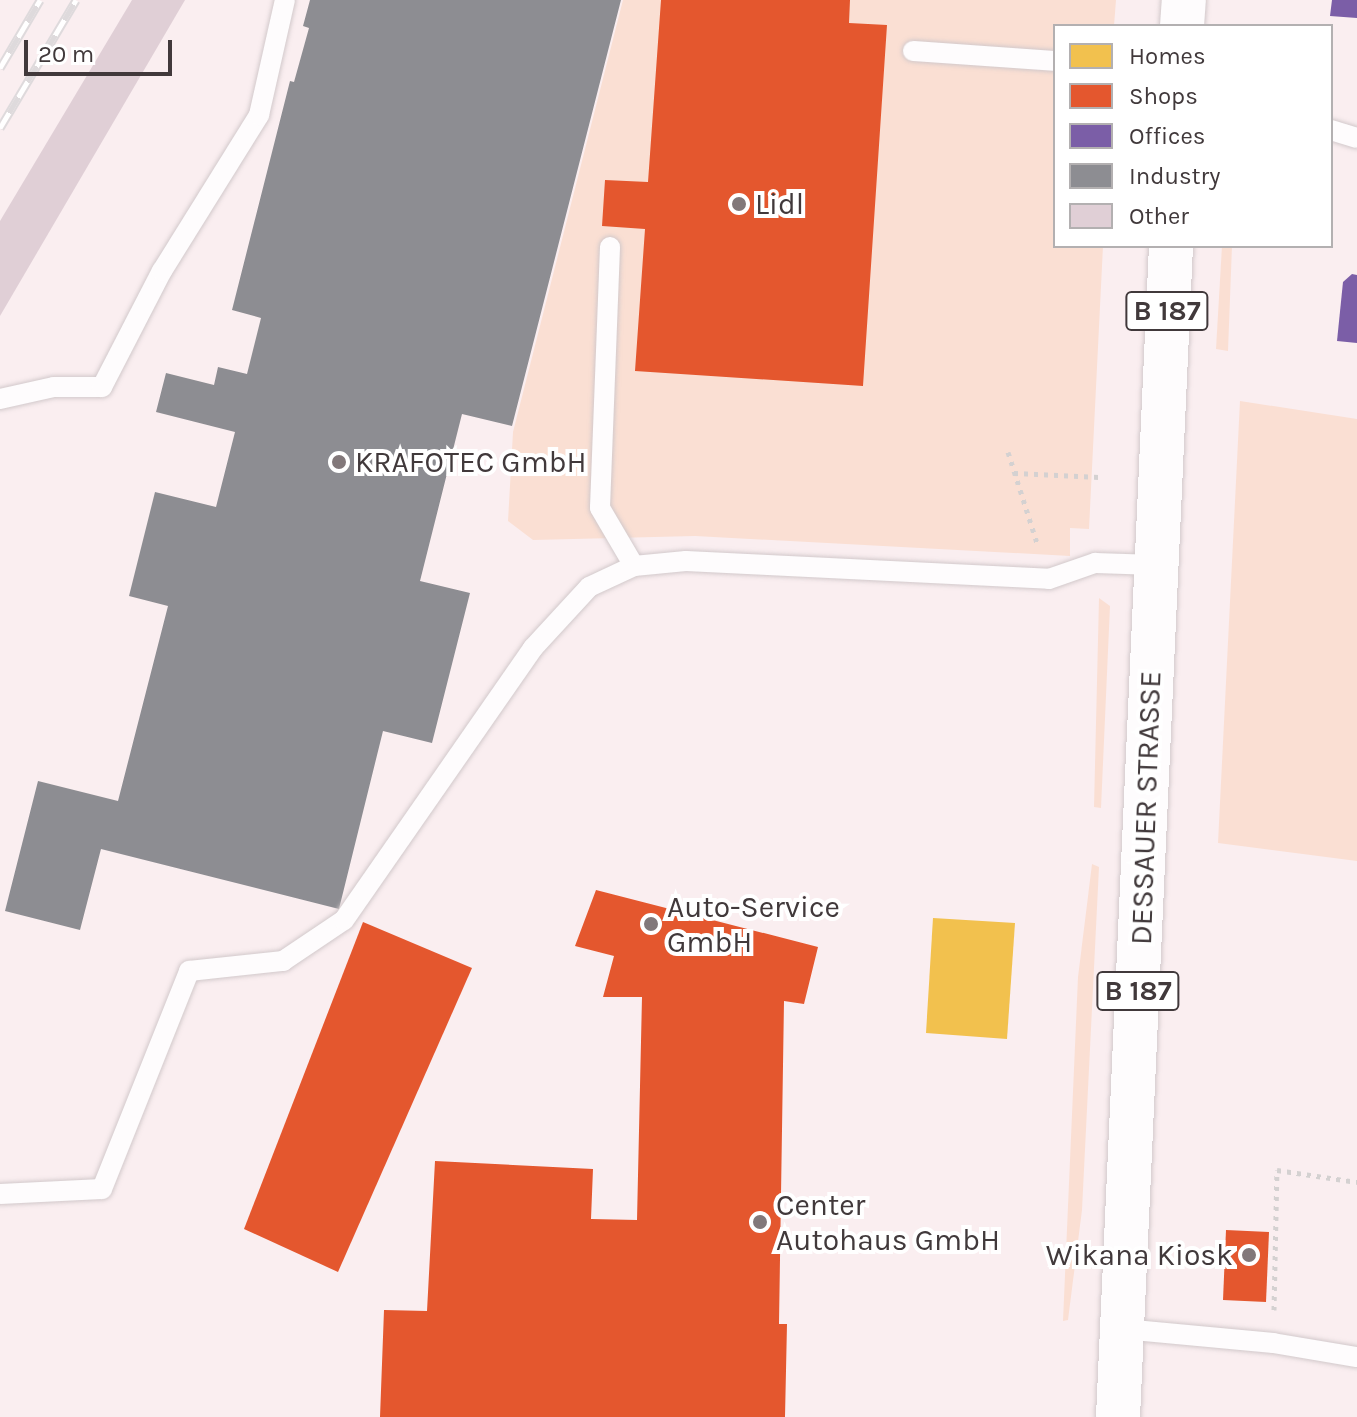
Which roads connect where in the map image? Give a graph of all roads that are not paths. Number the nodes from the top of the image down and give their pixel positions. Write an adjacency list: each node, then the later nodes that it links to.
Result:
1 (285, 0): 10 (lane)
2 (1184, 0): 3 (main road)
3 (1182, 24)
4 (913, 51): 5 (lane)
5 (1053, 61)
6 (1333, 131): 7 (lane)
7 (1357, 138)
8 (610, 247): 12 (lane)
9 (1171, 248): 11 (main road, DESSAUER STRASSE / B 187)
10 (0, 399)
11 (1156, 565): 12 (lane); 14 (main road, DESSAUER STRASSE / B 187)
12 (634, 566): 13 (lane)
13 (0, 1194)
14 (1123, 1329): 15 (lane); 16 (main road, DESSAUER STRASSE / B 187)
15 (1357, 1357)
16 (1118, 1417)

